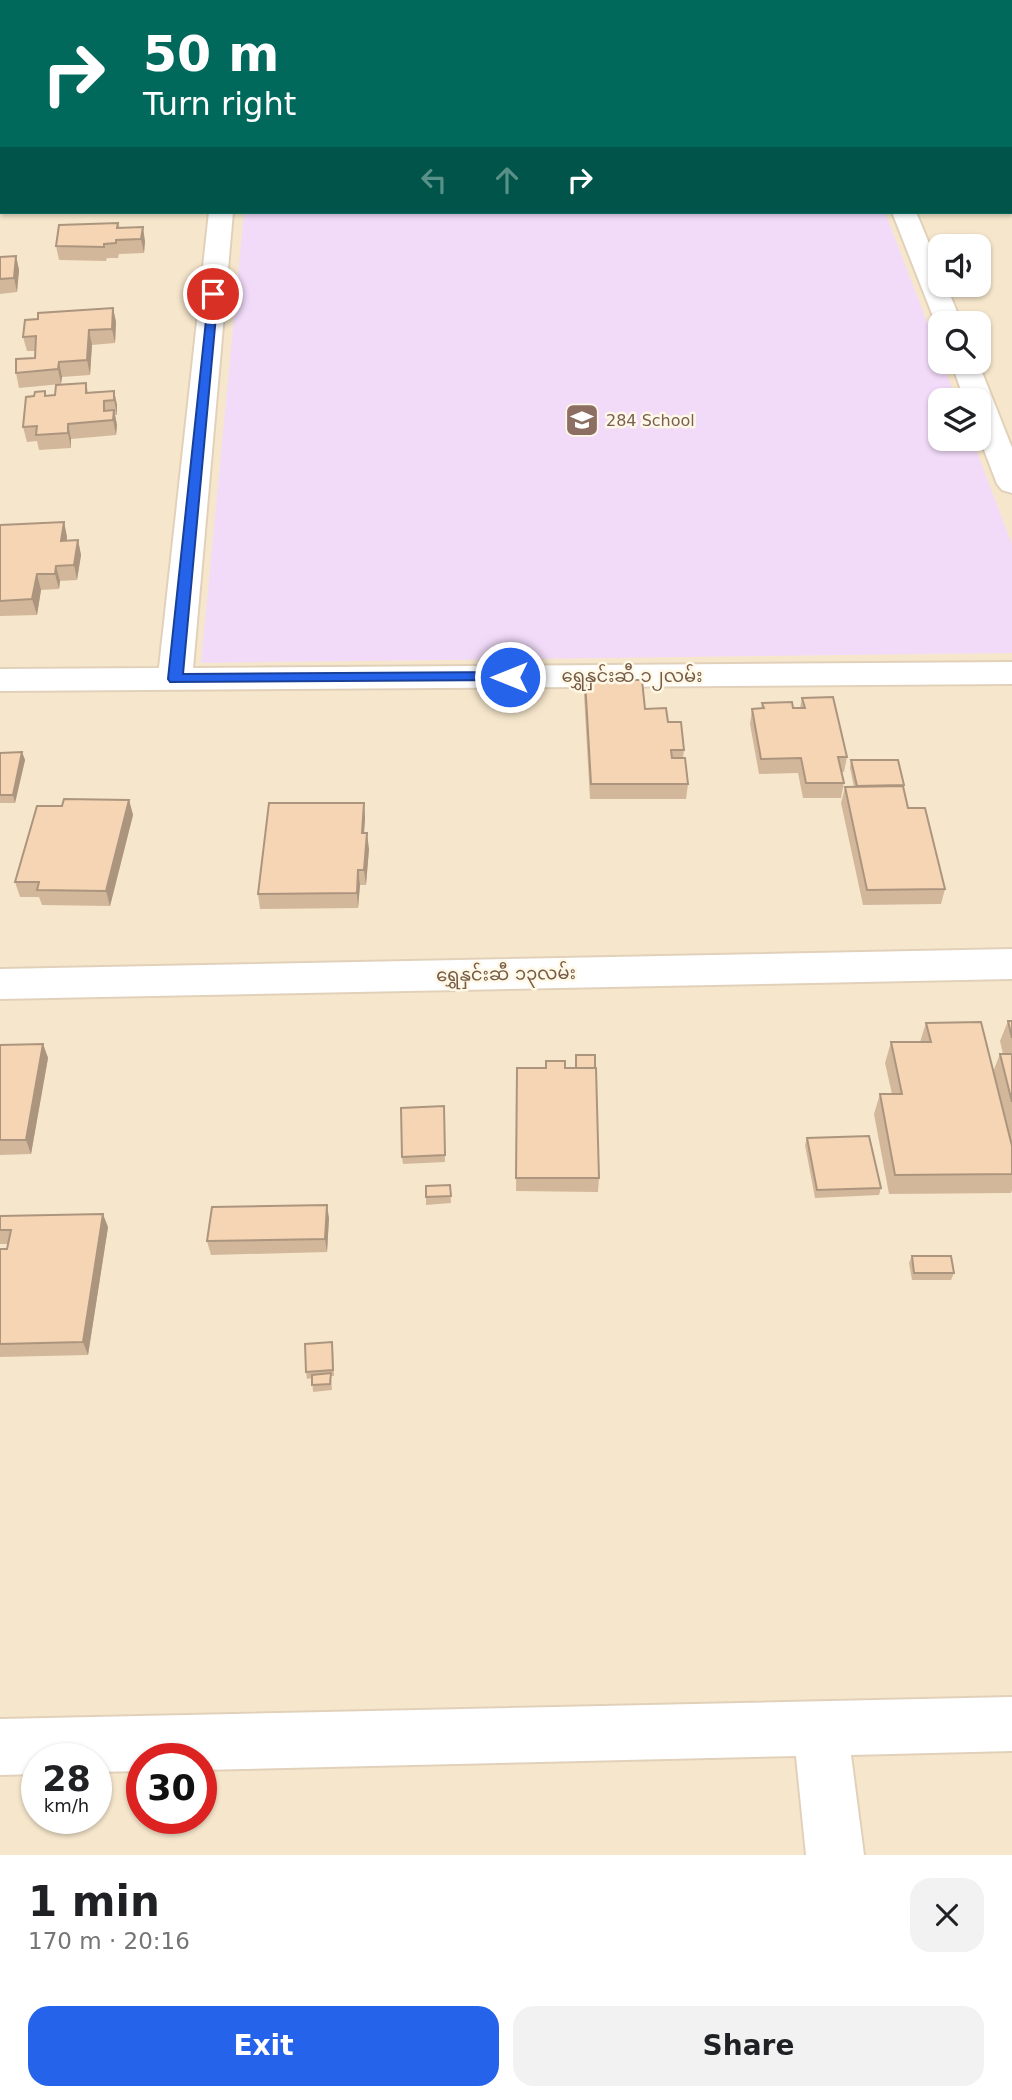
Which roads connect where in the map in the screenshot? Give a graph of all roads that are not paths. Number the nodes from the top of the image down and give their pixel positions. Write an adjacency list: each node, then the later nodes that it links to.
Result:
1 (221, 214): 7 (street)
2 (905, 214): 3 (street)
3 (943, 311)
4 (969, 374): 5 (street)
5 (1012, 484)
6 (1012, 673): 7 (street, ရွှေနှင်းဆီ ၁၂လမ်း)
7 (175, 679): 8 (street, ရွှေနှင်းဆီ ၁၂လမ်း)
8 (0, 680)
9 (1012, 964): 10 (street, ရွှေနှင်းဆီ ၁၃လမ်း)
10 (0, 984)
11 (1012, 1724): 12 (street)
12 (820, 1728): 13 (street); 14 (street)
13 (0, 1747)
14 (835, 1855)

